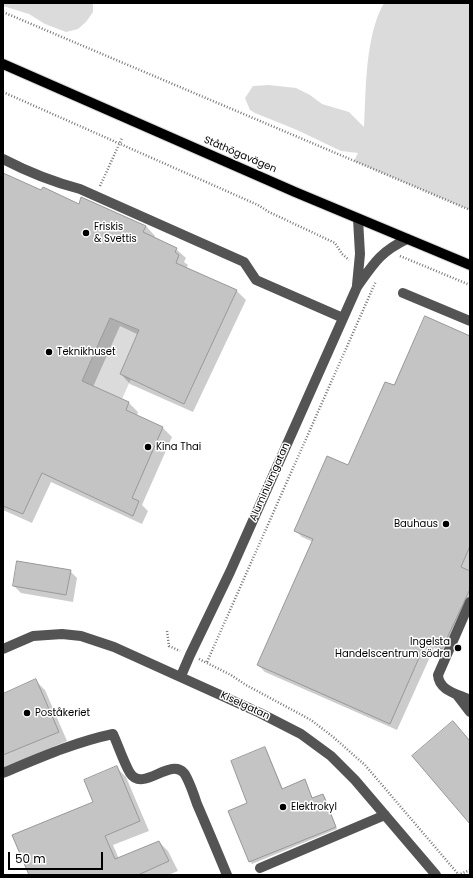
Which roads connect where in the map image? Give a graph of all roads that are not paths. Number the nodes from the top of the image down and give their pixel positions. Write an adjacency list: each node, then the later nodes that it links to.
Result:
1 (3, 64): 3 (main road, Ståthögavägen)
2 (3, 159): 8 (street)
3 (358, 219): 4 (main road, Ståthögavägen); 6 (street, Aluminiumgatan)
4 (407, 239): 5 (main road, Ståthögavägen); 6 (street, Aluminiumgatan)
5 (470, 265)
6 (357, 287): 8 (street, Aluminiumgatan)
7 (403, 293): 9 (street)
8 (343, 318): 13 (street, Aluminiumgatan)
9 (470, 322)
10 (470, 602): 11 (street)
11 (466, 621): 14 (street)
12 (3, 649): 13 (street, Kiselgatan)
13 (181, 676): 18 (street, Kiselgatan)
14 (456, 694): 15 (street); 16 (street)
15 (470, 700)
16 (470, 712)
17 (3, 774): 20 (street)
18 (385, 815): 19 (street); 21 (street, Kiselgatan)
19 (260, 868)
20 (227, 874)
21 (436, 875)

